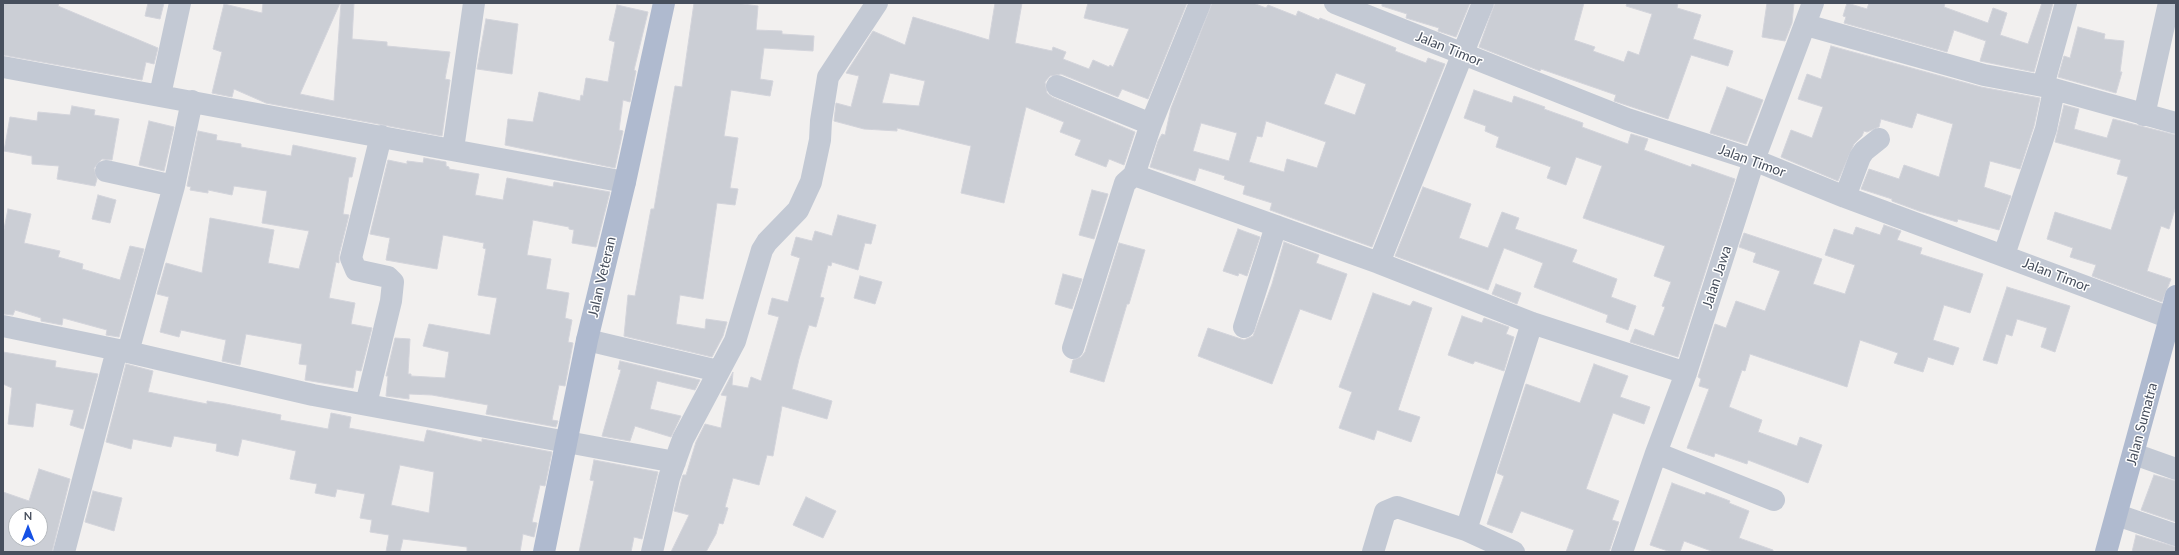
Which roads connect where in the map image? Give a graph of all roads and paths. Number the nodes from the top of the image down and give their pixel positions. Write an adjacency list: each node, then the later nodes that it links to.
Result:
1 (180, 3): 16 (street)
2 (474, 3): 23 (street)
3 (664, 3): 27 (main road, Jalan Veteran)
4 (877, 3): 41 (street)
5 (1200, 3): 19 (street)
6 (1335, 3): 12 (street, Jalan Timor)
7 (1484, 3): 12 (street)
8 (1813, 3): 11 (street, Jalan Jawa)
9 (2066, 3): 15 (street)
10 (2169, 3): 18 (street)
11 (1806, 25): 15 (street); 24 (street, Jalan Jawa)
12 (1463, 54): 24 (street, Jalan Timor); 32 (street)
13 (3, 67): 16 (street)
14 (1057, 86): 19 (street)
15 (2049, 88): 18 (street); 31 (street)
16 (160, 95): 17 (street)
17 (192, 101): 21 (street); 28 (street)
18 (2144, 116): 20 (street)
19 (1151, 124): 26 (street)
20 (2176, 124)
21 (381, 136): 23 (street); 43 (street)
22 (1879, 139): 29 (street)
23 (453, 149): 27 (street)
24 (1754, 160): 29 (street, Jalan Timor); 42 (street, Jalan Jawa)
25 (106, 171): 28 (street)
26 (1134, 175): 30 (street); 39 (street)
27 (625, 182): 38 (main road, Jalan Veteran)
28 (174, 186): 40 (street)
29 (1845, 197): 31 (street, Jalan Timor)
30 (1276, 226): 32 (street); 37 (street)
31 (2004, 255): 34 (street, Jalan Timor)
32 (1379, 263): 35 (street)
33 (2176, 296): 34 (main road, Jalan Sumatra)
34 (2170, 318): 46 (main road, Jalan Sumatra)
35 (1532, 323): 42 (street); 51 (street)
36 (3, 326): 40 (street)
37 (1244, 327)
38 (587, 340): 41 (street); 44 (main road, Jalan Veteran)
39 (1073, 348)
40 (123, 351): 43 (street); 53 (street)
41 (711, 370): 47 (street)
42 (1686, 374): 45 (street, Jalan Jawa)
43 (366, 404): 44 (street)
44 (567, 441): 47 (street); 54 (main road, Jalan Veteran)
45 (1656, 453): 49 (street); 58 (street, Jalan Jawa)
46 (2134, 454): 48 (street); 50 (main road, Jalan Sumatra)
47 (666, 461): 55 (street)
48 (2176, 469)
49 (1774, 500)
50 (2117, 515): 52 (street); 59 (main road, Jalan Sumatra)
51 (1466, 530): 56 (street); 57 (street)
52 (2176, 535)
53 (64, 552)
54 (544, 552)
55 (652, 552)
56 (1373, 552)
57 (1514, 552)
58 (1622, 552)
59 (2106, 552)

